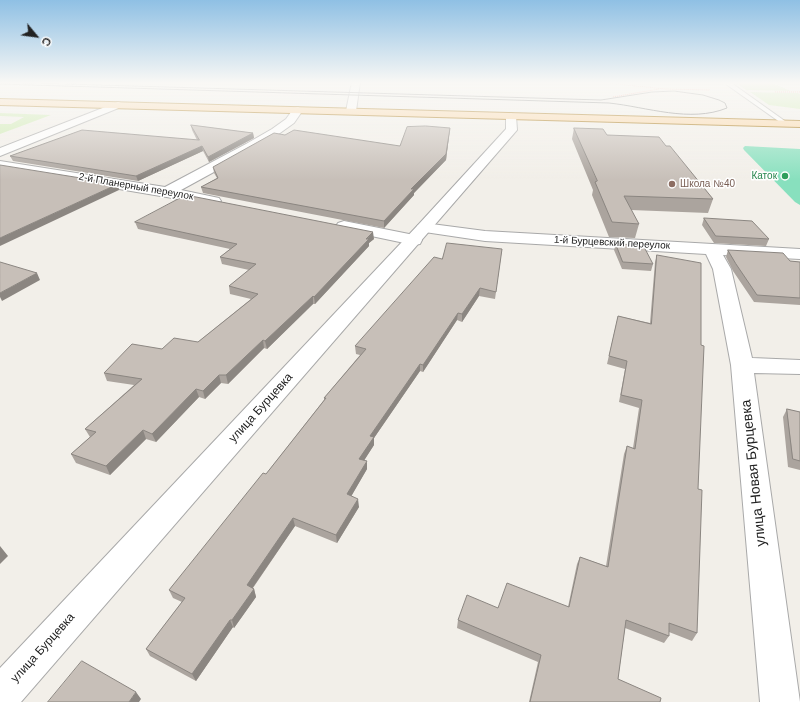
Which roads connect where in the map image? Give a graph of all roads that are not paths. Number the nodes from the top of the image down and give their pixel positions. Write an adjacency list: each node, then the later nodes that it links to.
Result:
1 (96, 115): 8 (street)
2 (295, 115): 10 (street)
3 (471, 115): 5 (main road)
4 (773, 115): 6 (lane)
5 (510, 116): 6 (main road); 13 (street, улица Бурцевка)
6 (786, 124): 7 (main road)
7 (800, 124)
8 (0, 152)
9 (0, 165): 10 (street, 2-й Планерный переулок)
10 (167, 192): 11 (street, 2-й Планерный переулок)
11 (228, 204)
12 (329, 223): 13 (street)
13 (419, 234): 14 (street, 1-й Бурцевский переулок); 18 (street, улица Бурцевка)
14 (712, 249): 15 (street, 1-й Бурцевский переулок); 16 (street, улица Новая Бурцевка)
15 (800, 254)
16 (742, 365): 17 (street); 19 (street, улица Новая Бурцевка)
17 (800, 368)
18 (0, 696)
19 (780, 702)

